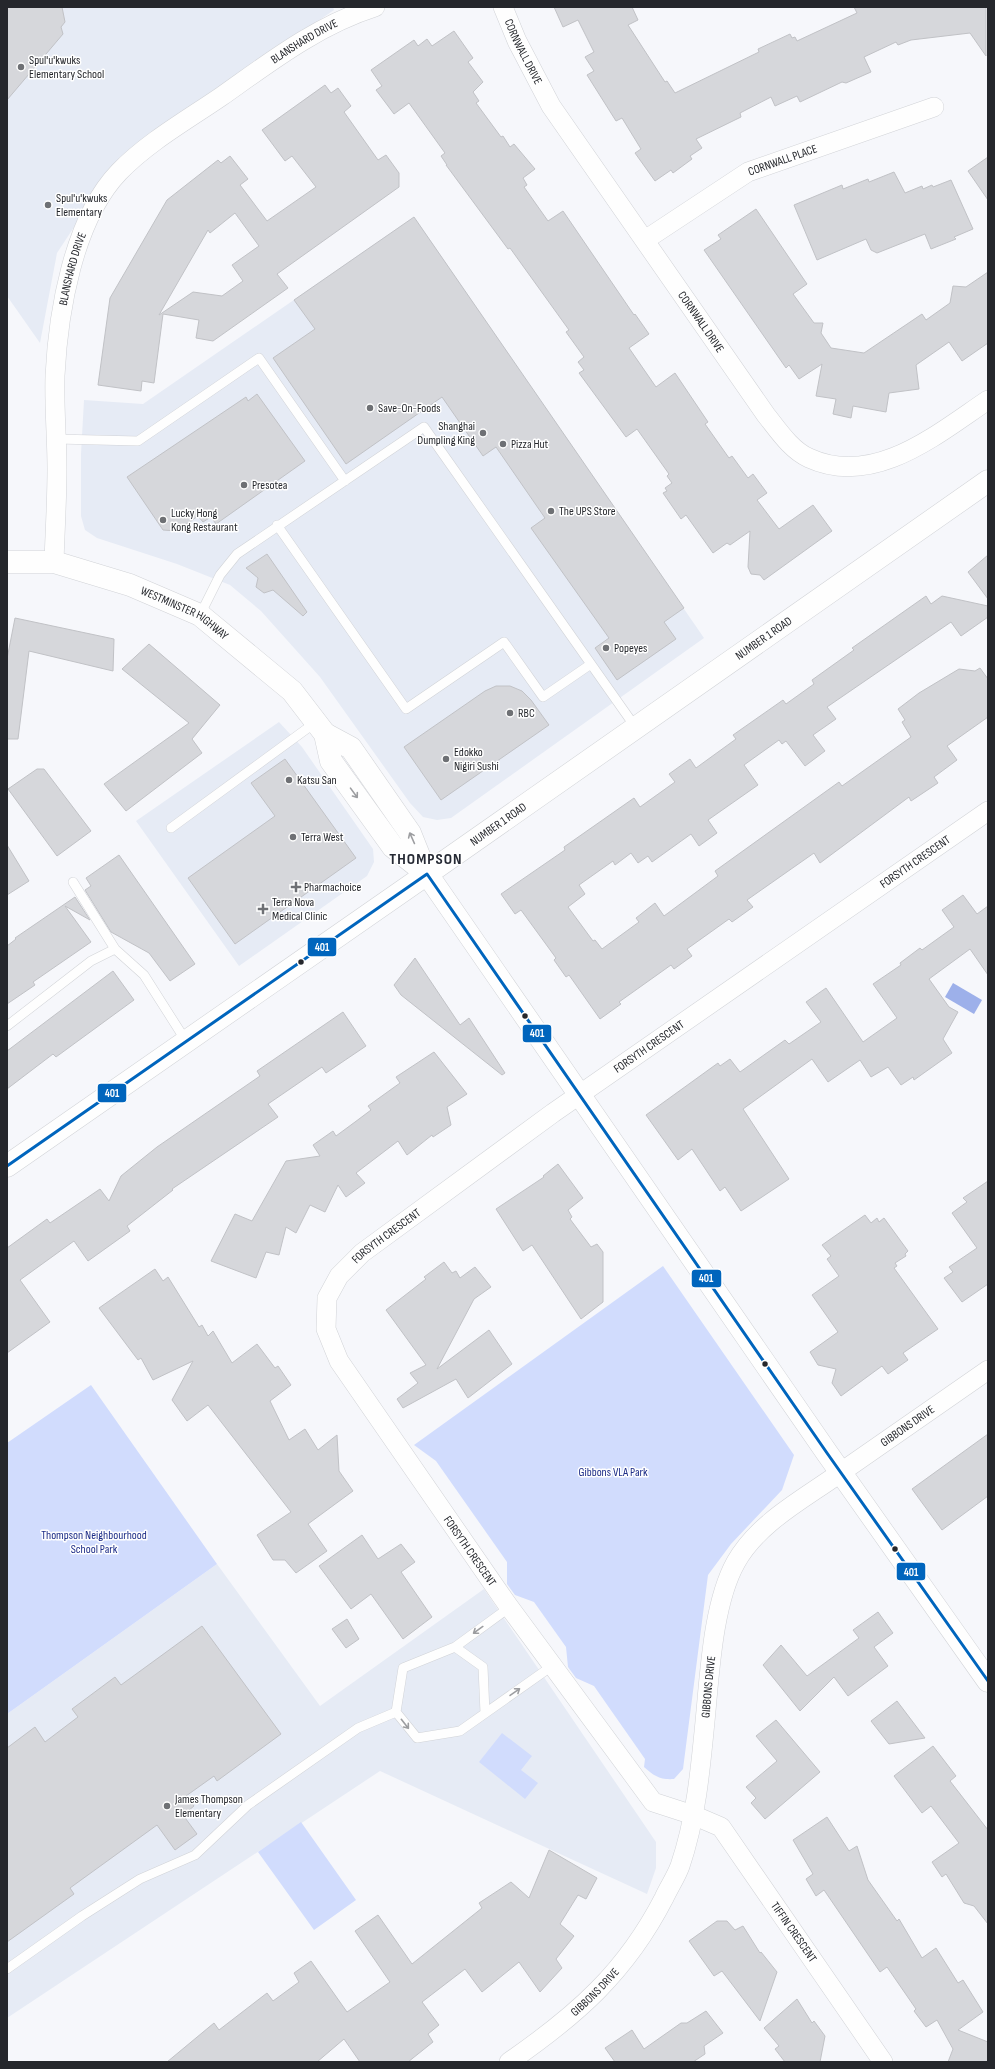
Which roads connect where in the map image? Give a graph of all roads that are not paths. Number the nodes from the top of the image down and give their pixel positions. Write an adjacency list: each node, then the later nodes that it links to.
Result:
1 (375, 7): 6 (street, BLANSHARD DRIVE)
2 (503, 7): 4 (street, CORNWALL DRIVE)
3 (934, 107): 4 (street, CORNWALL PLACE)
4 (645, 240): 5 (street, CORNWALL DRIVE)
5 (988, 400)
6 (56, 438): 7 (lane); 11 (street, BLANSHARD DRIVE)
7 (345, 481): 9 (lane); 13 (lane)
8 (988, 481): 15 (main road, NUMBER 1 ROAD)
9 (277, 525): 12 (lane); 13 (lane)
10 (7, 562): 11 (main road, WESTMINSTER HIGHWAY)
11 (54, 562): 12 (main road, WESTMINSTER HIGHWAY)
12 (200, 615): 14 (main road, WESTMINSTER HIGHWAY)
13 (591, 664): 15 (lane)
14 (320, 728): 17 (lane); 18 (main road, WESTMINSTER HIGHWAY)
15 (636, 728): 18 (main road, NUMBER 1 ROAD)
16 (988, 811): 23 (street, FORSYTH CRESCENT)
17 (171, 828)
18 (427, 874): 22 (main road, NUMBER 1 ROAD); 23 (main road, WESTMINSTER HIGHWAY)
19 (73, 882): 20 (lane)
20 (115, 948): 21 (lane); 22 (lane)
21 (7, 1026)
22 (186, 1041): 24 (main road, NUMBER 1 ROAD)
23 (579, 1095): 26 (main road, WESTMINSTER HIGHWAY); 27 (street, FORSYTH CRESCENT)
24 (7, 1166)
25 (988, 1370): 26 (street, GIBBONS DRIVE)
26 (841, 1472): 30 (main road, WESTMINSTER HIGHWAY); 33 (street, GIBBONS DRIVE)
27 (510, 1607): 28 (lane, one-way to 28); 29 (street, FORSYTH CRESCENT)
28 (455, 1647): 31 (lane); 32 (lane)
29 (552, 1666): 32 (lane, one-way to 29); 33 (street, FORSYTH CRESCENT)
30 (988, 1681)
31 (396, 1712): 32 (lane, one-way to 32); 34 (lane)
32 (485, 1713)
33 (693, 1814): 35 (street, GIBBONS DRIVE); 36 (street, TIFFIN CRESCENT)
34 (7, 1969)
35 (509, 2062)
36 (883, 2062)

